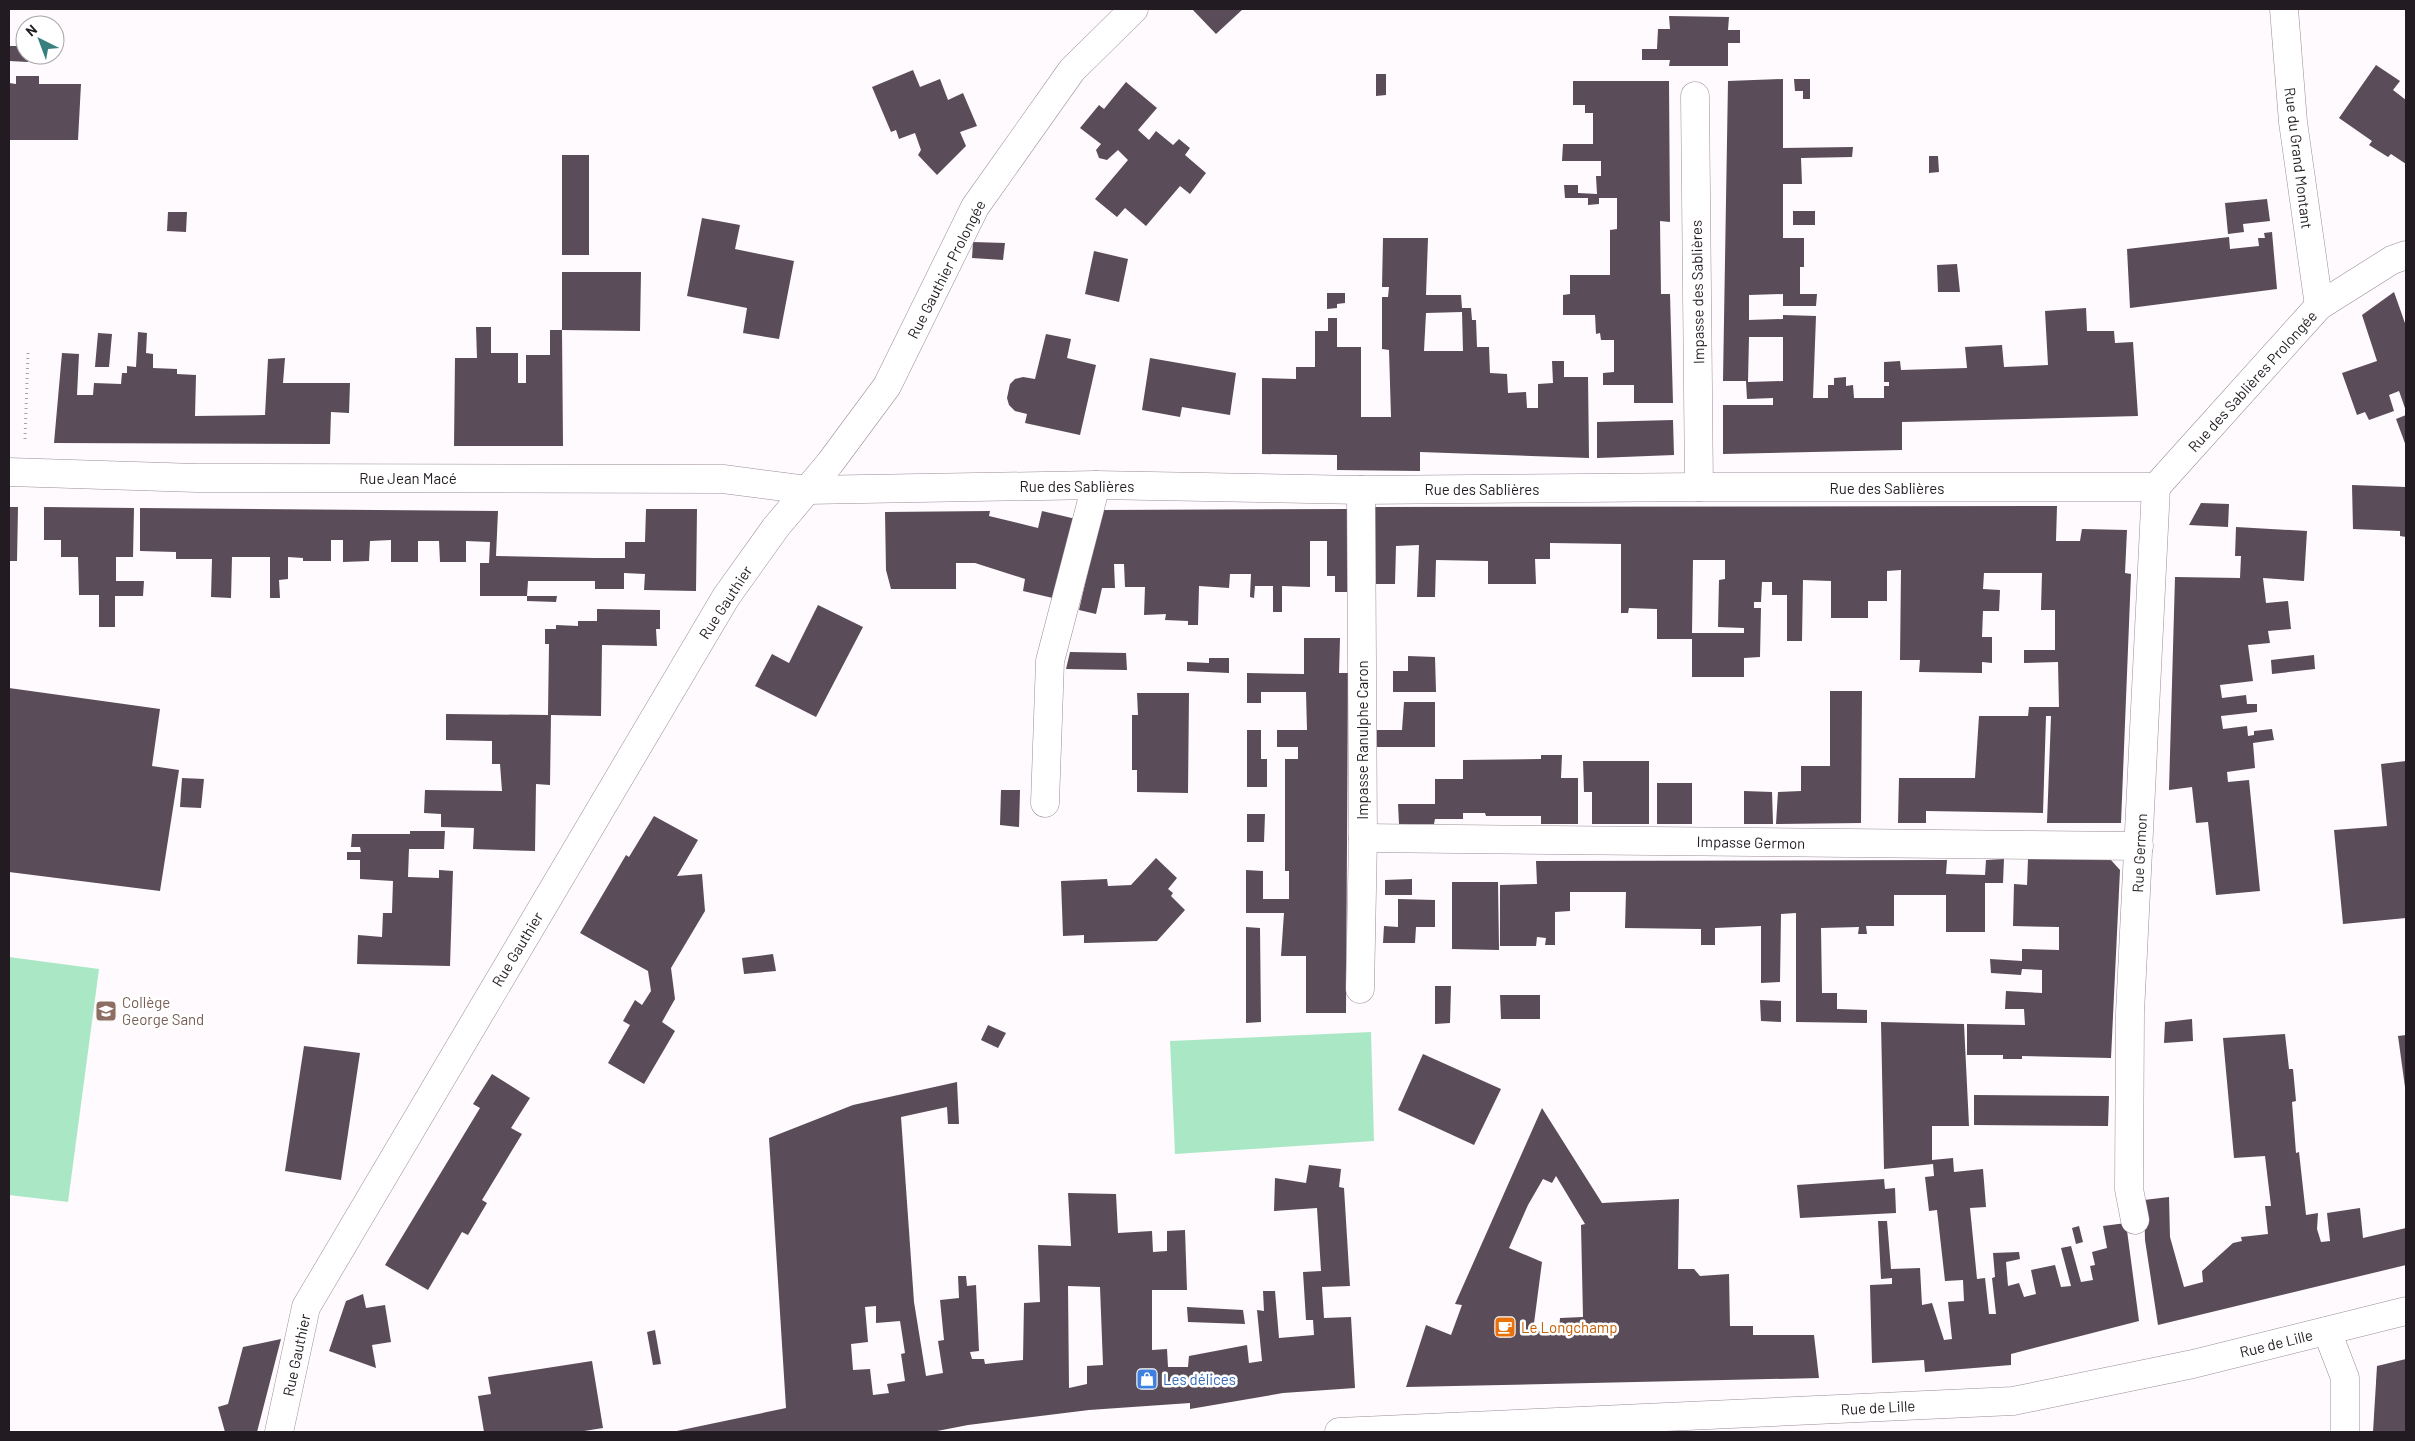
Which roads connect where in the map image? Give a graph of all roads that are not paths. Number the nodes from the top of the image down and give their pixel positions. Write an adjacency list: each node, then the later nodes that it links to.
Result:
1 (1134, 9): 10 (street, Rue Gauthier Prolongée)
2 (2284, 9): 5 (street, Rue du Grand Montant)
3 (1695, 96): 8 (street, Impasse des Sablières)
4 (2406, 255): 5 (street, Rue des Sablières Prolongée)
5 (2319, 306): 9 (street, Rue des Sablières Prolongée)
6 (15, 472): 10 (street, Rue Jean Macé)
7 (1096, 485): 10 (street, Rue des Sablières); 11 (street, Rue des Sablières); 12 (street)
8 (1699, 487): 9 (street, Rue des Sablières); 11 (street, Rue des Sablières)
9 (2156, 487): 14 (street, Rue Germon)
10 (807, 490): 20 (street, Rue Gauthier)
11 (1361, 490): 13 (street, Impasse Ranulphe Caron)
12 (1045, 803)
13 (1363, 838): 14 (street, Impasse Germon); 15 (street, Impasse Ranulphe Caron)
14 (2139, 846): 16 (street, Rue Germon)
15 (1360, 989)
16 (2135, 1220)
17 (2406, 1311): 18 (street, Rue de Lille)
18 (2327, 1331): 19 (street, Rue de Lille); 22 (street)
19 (1390, 1431): 21 (street, Rue de Lille)
20 (279, 1432)
21 (1339, 1432)
22 (2345, 1432)

